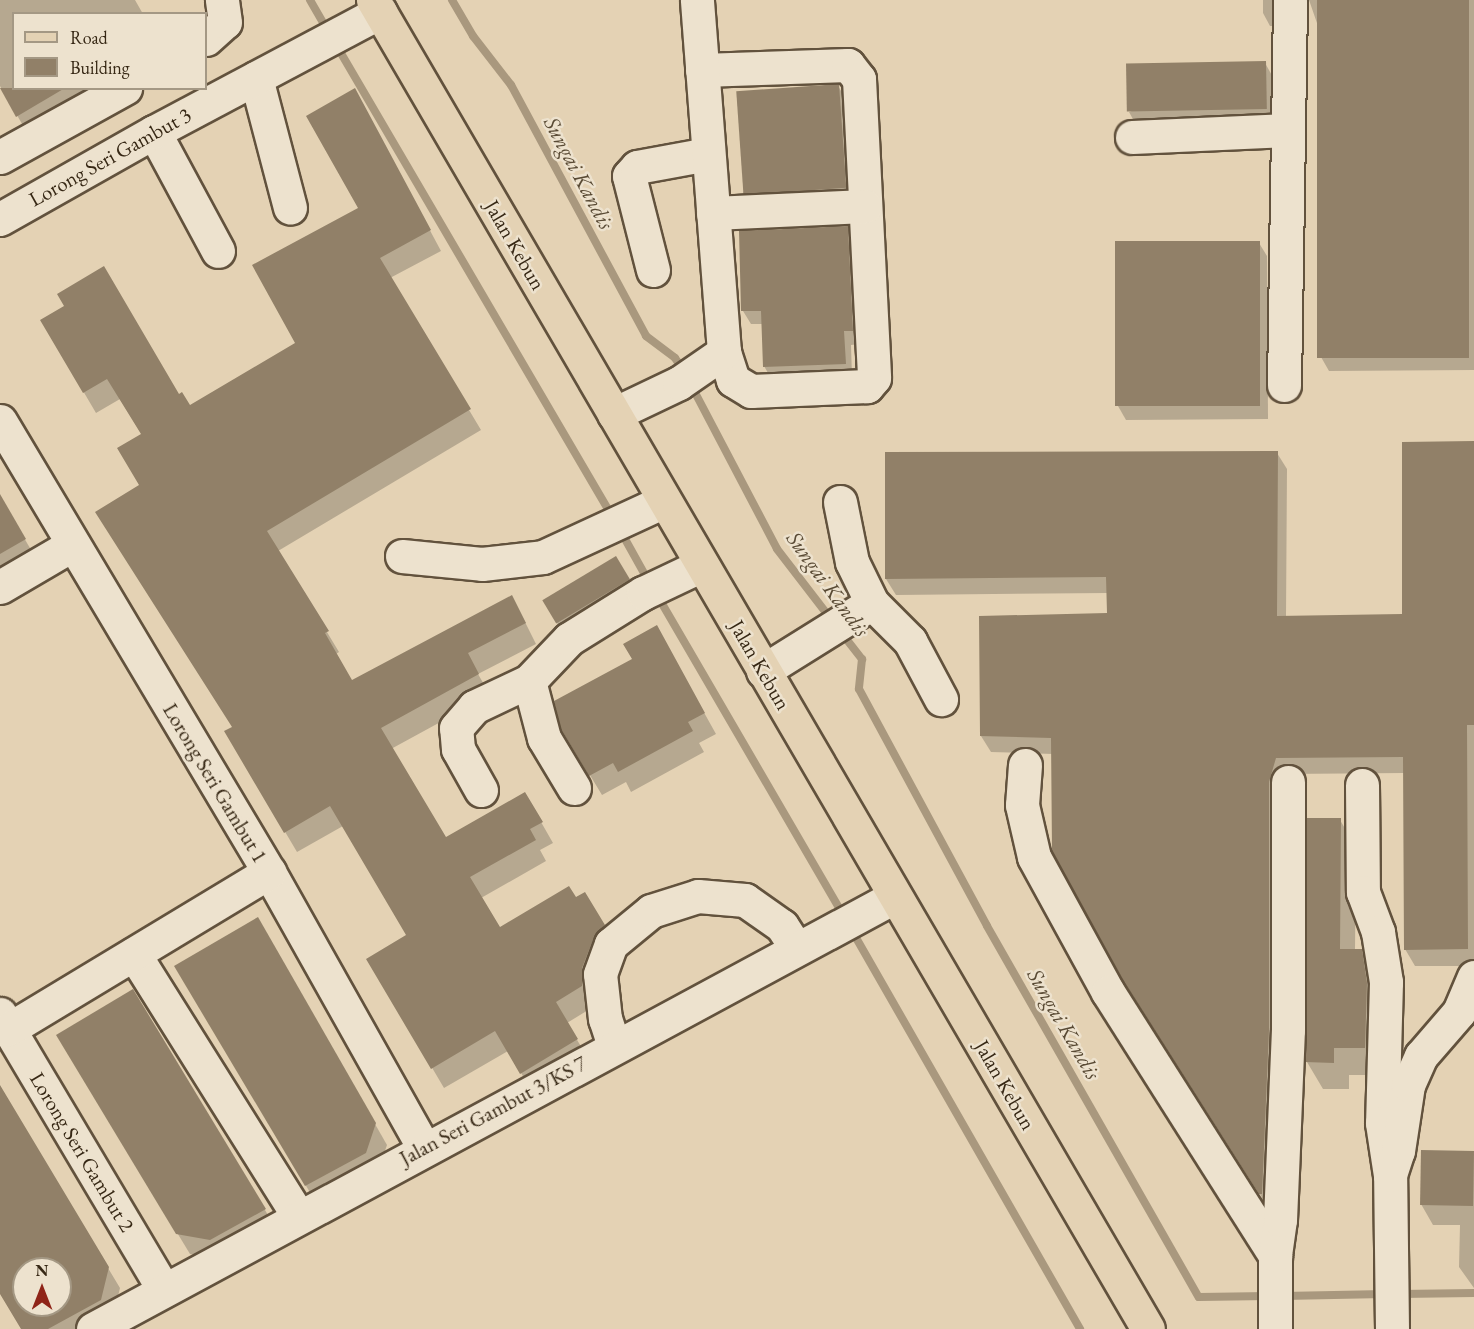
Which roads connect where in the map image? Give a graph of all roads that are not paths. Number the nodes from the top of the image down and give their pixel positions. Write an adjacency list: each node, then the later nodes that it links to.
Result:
1 (222, 0): 5 (street)
2 (697, 0): 6 (street)
3 (1290, 0): 10 (street)
4 (377, 6): 7 (street, Lorong Seri Gambut 3); 23 (main road, Jalan Kebun)
5 (207, 38)
6 (702, 70): 13 (street); 15 (street)
7 (256, 78): 9 (street, Lorong Seri Gambut 3); 16 (street)
8 (120, 90): 14 (street)
9 (210, 90): 11 (street, Lorong Seri Gambut 3)
10 (1288, 130): 12 (street); 22 (street)
11 (154, 132): 18 (street, Lorong Seri Gambut 3); 19 (street)
12 (1132, 137)
13 (708, 154): 17 (street); 20 (street)
14 (0, 157)
15 (865, 206): 17 (street); 21 (street)
16 (290, 208)
17 (713, 213): 21 (street)
18 (0, 219)
19 (218, 251)
20 (653, 270)
21 (703, 367): 23 (street)
22 (1284, 385)
23 (614, 414): 25 (main road, Jalan Kebun)
24 (0, 421): 27 (street, Lorong Seri Gambut 1)
25 (664, 501): 28 (street); 29 (main road, Jalan Kebun)
26 (840, 502): 31 (street)
27 (72, 545): 30 (street); 40 (street, Lorong Seri Gambut 1)
28 (402, 556)
29 (702, 565): 32 (main road, Jalan Kebun); 33 (street)
30 (0, 587)
31 (861, 610): 32 (street); 34 (street)
32 (763, 671): 41 (main road, Jalan Kebun)
33 (529, 681): 38 (street); 39 (street)
34 (941, 699)
35 (1025, 765): 51 (street)
36 (1288, 782): 51 (street)
37 (1362, 785): 48 (street)
38 (574, 788)
39 (481, 790)
40 (269, 873): 43 (street); 47 (street, Lorong Seri Gambut 1)
41 (894, 897): 42 (street, Jalan Seri Gambut 3/KS 7); 54 (main road, Jalan Kebun)
42 (798, 950): 46 (street, Jalan Seri Gambut 3/KS 7); 46 (street)
43 (134, 954): 45 (street); 49 (street)
44 (1474, 978): 48 (street)
45 (5, 1021): 50 (street, Lorong Seri Gambut 2)
46 (614, 1046): 47 (street, Jalan Seri Gambut 3/KS 7)
47 (424, 1148): 49 (street, Jalan Seri Gambut 3/KS 7)
48 (1390, 1175): 52 (street)
49 (298, 1215): 50 (street, Jalan Seri Gambut 3/KS 7)
50 (164, 1290): 53 (street, Jalan Seri Gambut 3/KS 7)
51 (1274, 1293)
52 (1392, 1304)
53 (93, 1329)
54 (1148, 1329)

